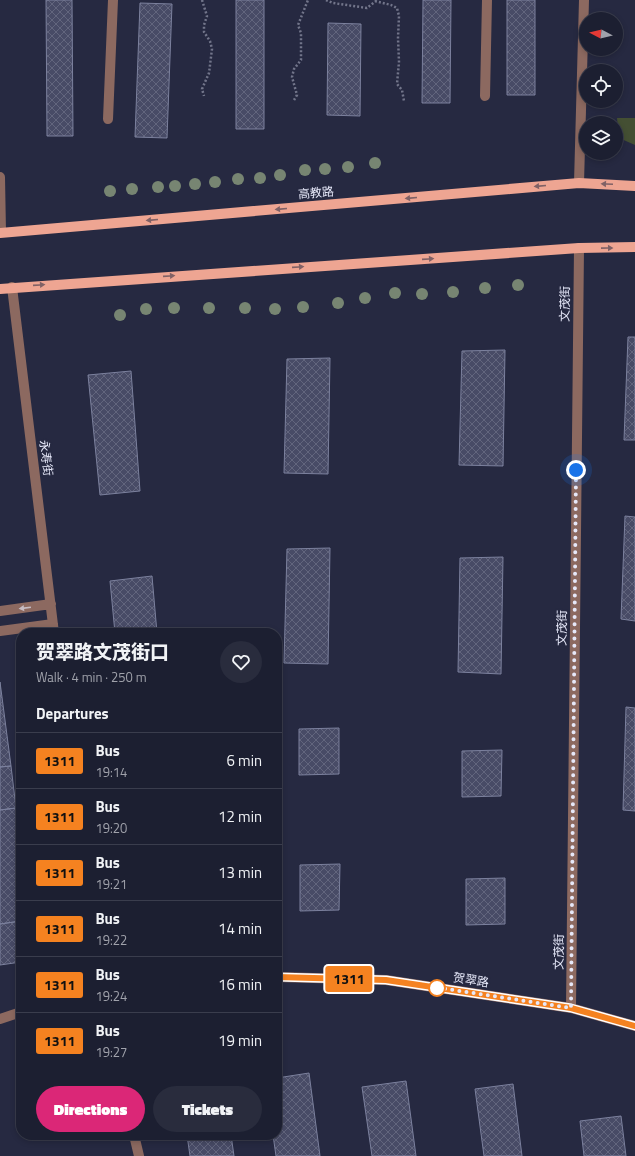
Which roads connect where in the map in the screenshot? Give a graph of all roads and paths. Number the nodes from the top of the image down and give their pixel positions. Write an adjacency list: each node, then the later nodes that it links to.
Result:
1 (113, 0): 12 (street)
2 (202, 0): 8 (path)
3 (308, 0): 10 (path)
4 (326, 0): 7 (path)
5 (487, 0): 9 (street)
6 (584, 0): 14 (street)
7 (376, 1): 11 (path)
8 (204, 96)
9 (485, 96)
10 (294, 100)
11 (404, 101)
12 (108, 119)
13 (0, 177): 16 (street)
14 (579, 183): 15 (main road, 高教路, one-way to 14); 16 (main road, 高教路, one-way to 16)
15 (635, 186)
16 (1, 232)
17 (635, 247): 18 (main road, one-way to 17)
18 (579, 248): 19 (main road, one-way to 18); 27 (street, 文茂街)
19 (12, 287): 20 (main road); 21 (street, 永寿街)
20 (0, 289)
21 (51, 604): 22 (street, one-way to 22); 23 (street, 永寿街)
22 (0, 611)
23 (54, 628)
24 (16, 630): 25 (street)
25 (0, 631)
26 (282, 977): 27 (street, 贺翠路)
27 (571, 1008): 30 (street, 贺翠路)
28 (16, 1014): 29 (street)
29 (0, 1019)
30 (635, 1026)
31 (135, 1140): 32 (street)
32 (139, 1156)

